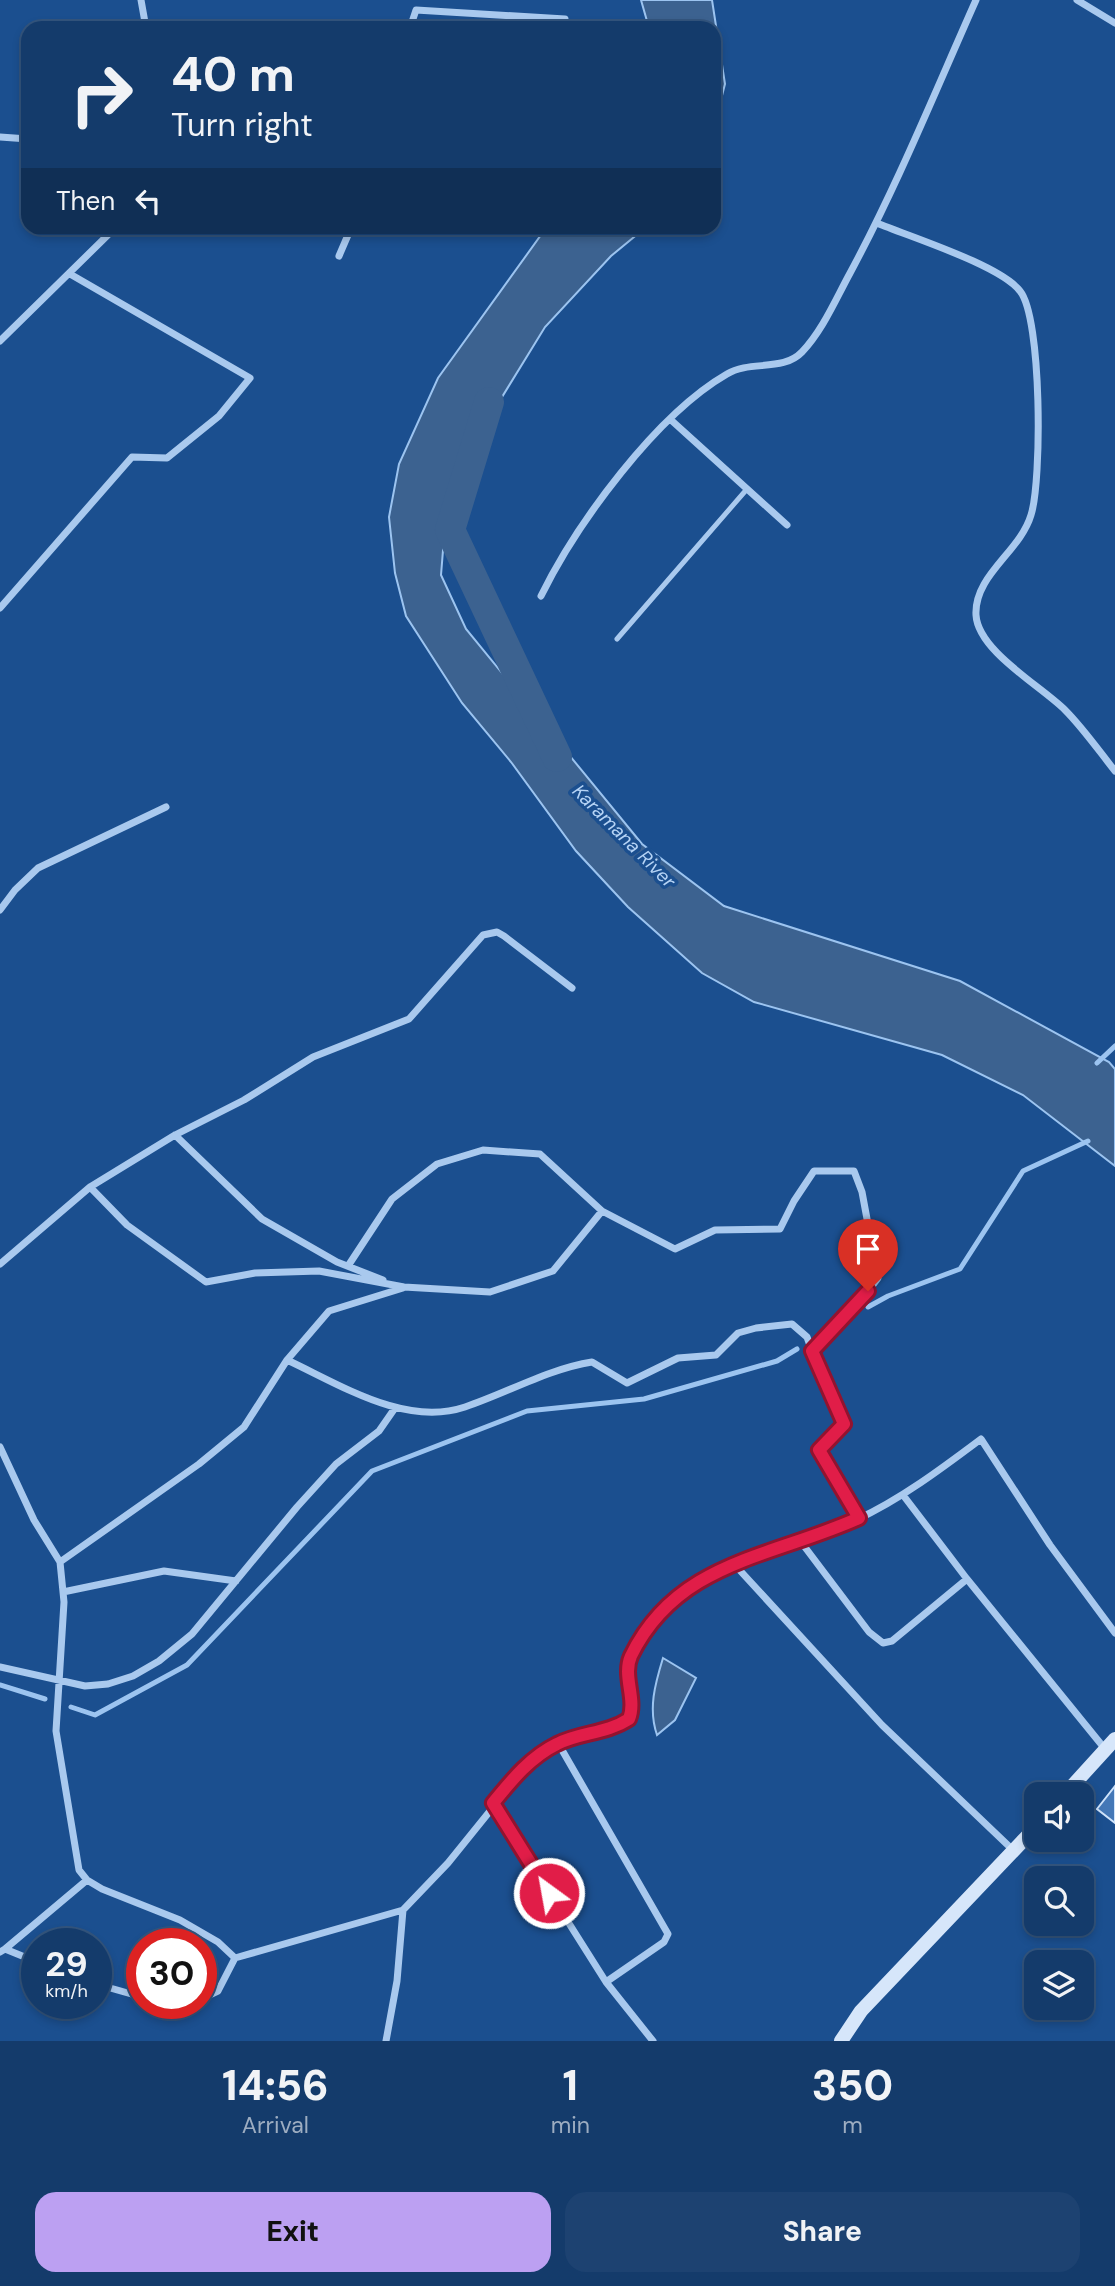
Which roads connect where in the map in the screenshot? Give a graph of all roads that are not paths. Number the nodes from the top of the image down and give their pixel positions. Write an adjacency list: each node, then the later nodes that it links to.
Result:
1 (141, 0): 4 (street)
2 (976, 0): 10 (street)
3 (1077, 0): 7 (street)
4 (145, 21)
5 (412, 21): 6 (street)
6 (565, 21)
7 (1115, 23)
8 (0, 137): 9 (street)
9 (21, 138)
10 (877, 223): 16 (street); 22 (street)
11 (108, 235): 14 (street)
12 (348, 235): 13 (street)
13 (339, 256)
14 (70, 274): 15 (street); 20 (street)
15 (0, 341)
16 (671, 420): 17 (street); 19 (street)
17 (747, 489): 18 (street); 21 (lane)
18 (787, 525)
19 (541, 596)
20 (0, 608)
21 (617, 639)
22 (1115, 771)
23 (166, 807): 24 (street)
24 (0, 911)
25 (572, 988): 26 (street)
26 (175, 1135): 27 (street); 30 (street)
27 (90, 1187): 29 (street); 31 (street)
28 (602, 1211): 30 (street); 31 (street); 32 (street)
29 (0, 1264)
30 (348, 1266): 31 (street)
31 (404, 1287): 33 (street)
32 (812, 1351): 34 (street); 37 (street)
33 (288, 1360): 34 (street); 39 (street)
34 (395, 1408): 42 (street)
35 (0, 1447): 39 (street)
36 (903, 1495): 37 (street); 41 (street); 44 (street)
37 (859, 1518): 38 (street)
38 (802, 1542): 40 (street); 41 (street)
39 (60, 1562): 43 (street)
40 (734, 1564): 47 (street); 52 (street)
41 (967, 1579): 48 (street)
42 (236, 1581): 43 (street); 46 (street)
43 (63, 1592): 46 (street)
44 (1115, 1633)
45 (0, 1667): 46 (street)
46 (60, 1678): 53 (street)
47 (558, 1743): 50 (street); 58 (street)
48 (1110, 1744): 49 (main road)
49 (1077, 1782)
50 (493, 1803): 54 (street); 58 (street)
51 (1024, 1841): 52 (main road)
52 (1014, 1852): 62 (main road)
53 (87, 1880): 55 (street); 57 (street)
54 (402, 1910): 57 (street); 60 (street)
55 (3, 1951): 56 (street)
56 (21, 1957)
57 (235, 1958): 59 (street)
58 (606, 1982): 61 (street)
59 (217, 1991)
60 (386, 2041)
61 (653, 2041)
62 (841, 2041)

